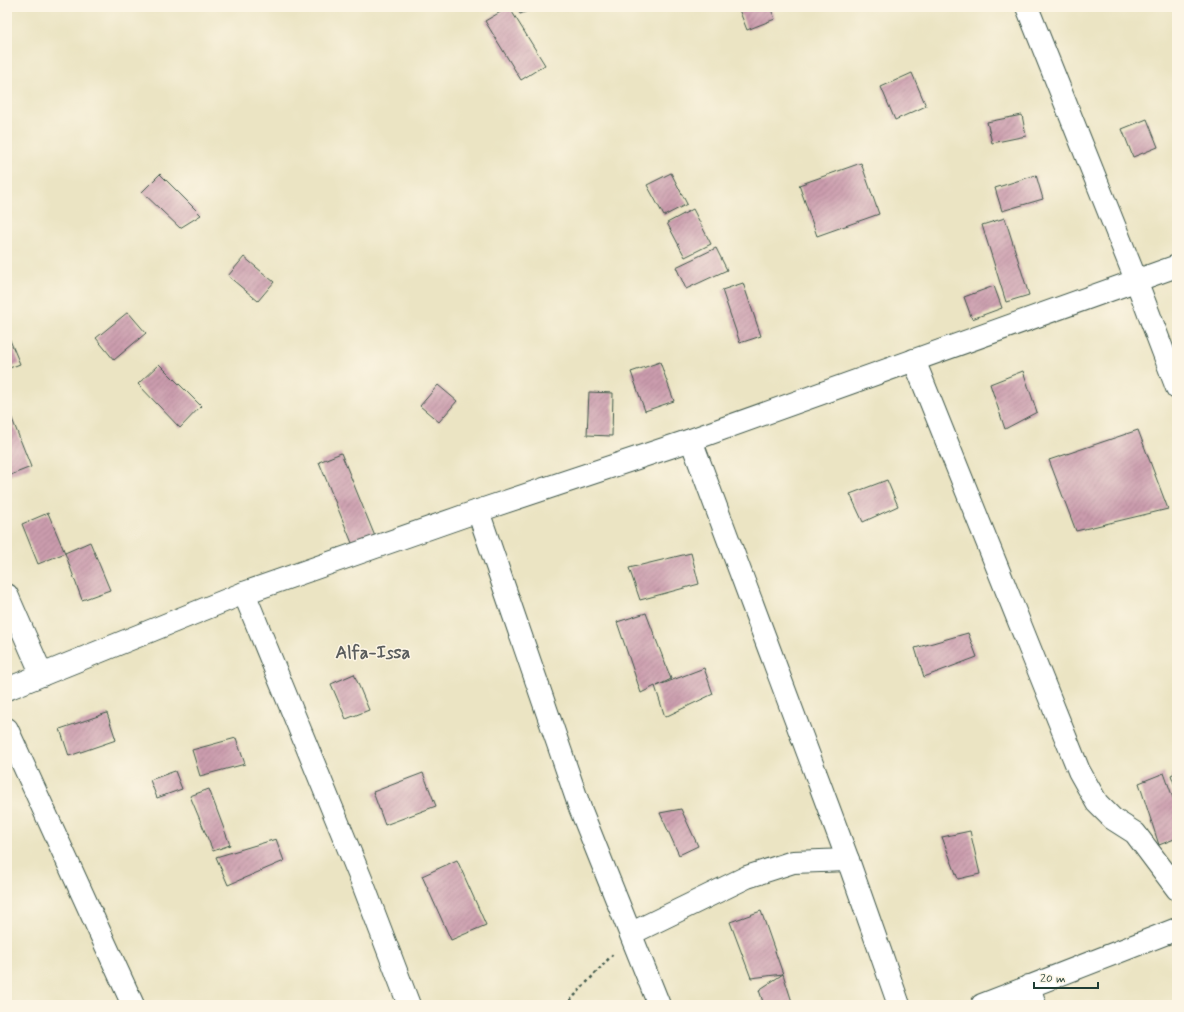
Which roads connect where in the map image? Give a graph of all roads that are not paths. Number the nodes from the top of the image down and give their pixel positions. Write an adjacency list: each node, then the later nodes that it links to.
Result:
1 (1027, 7): 3 (street)
2 (1177, 266): 3 (street)
3 (1136, 280): 4 (street); 5 (street)
4 (914, 360): 6 (street); 14 (street)
5 (1177, 388)
6 (691, 440): 7 (street); 13 (street)
7 (478, 511): 8 (street); 16 (street)
8 (244, 593): 10 (street); 19 (street)
9 (7, 595): 10 (street)
10 (42, 675): 11 (street)
11 (7, 689)
12 (7, 729): 18 (street)
13 (848, 860): 16 (street); 21 (street)
14 (1177, 890)
15 (1177, 929): 17 (street)
16 (632, 933): 20 (street)
17 (1032, 996): 22 (street)
18 (132, 1005)
19 (410, 1005)
20 (660, 1005)
21 (899, 1005)
22 (982, 1005)

